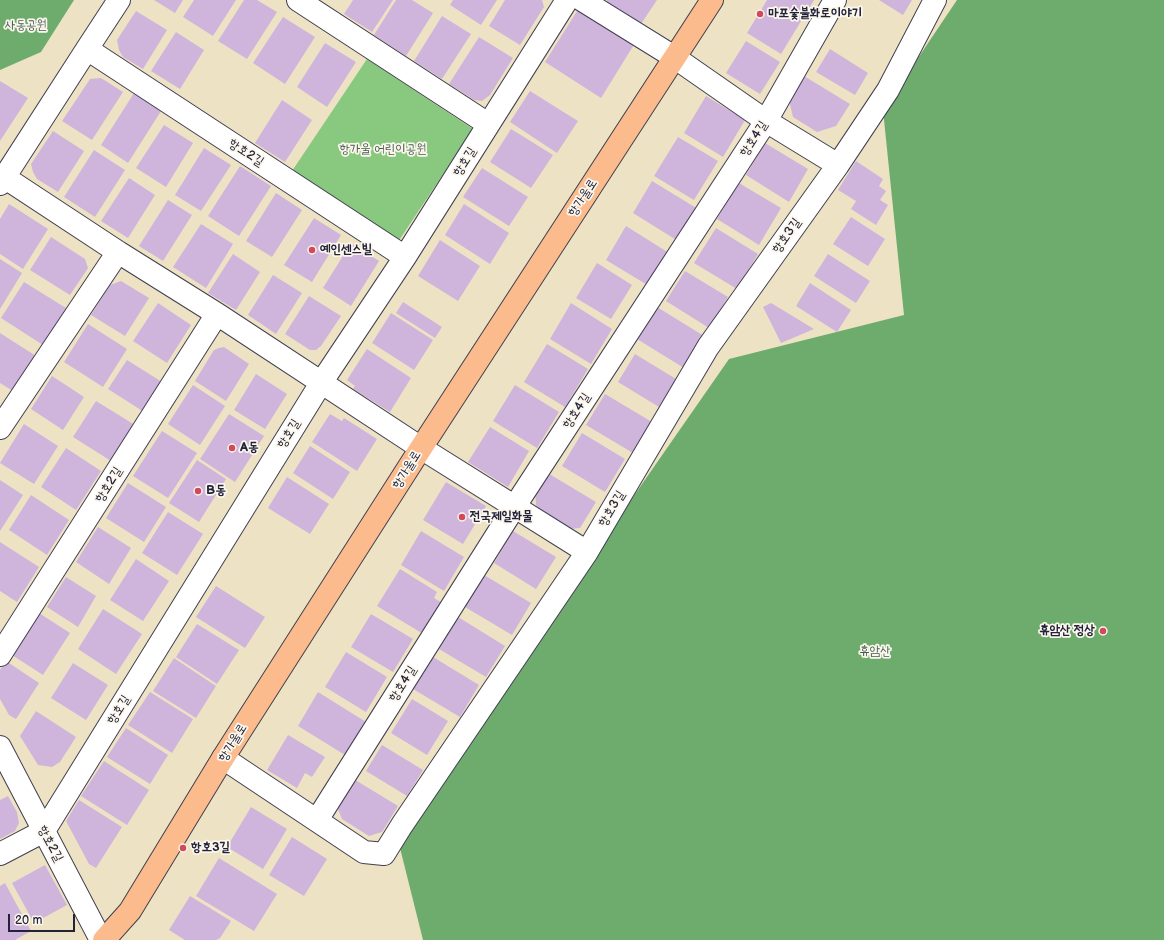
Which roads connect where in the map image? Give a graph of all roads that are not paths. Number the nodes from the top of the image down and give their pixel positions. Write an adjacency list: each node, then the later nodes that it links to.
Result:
1 (120, 0): 8 (street)
2 (298, 0): 11 (street)
3 (567, 0): 11 (street, 항호길)
4 (582, 0): 9 (street)
5 (712, 0): 9 (main road, 항가울로)
6 (835, 0): 10 (street, 항호4길)
7 (935, 0): 12 (street, 항호3길)
8 (87, 49): 13 (street); 15 (street, 항호2길)
9 (674, 57): 10 (street); 19 (main road, 항가울로)
10 (766, 121): 12 (street); 20 (street, 항호4길)
11 (488, 124): 15 (street, 항호길)
12 (838, 165): 21 (street, 항호3길)
13 (2, 181): 14 (street)
14 (118, 252): 16 (street); 18 (street)
15 (405, 257): 17 (street, 항호길)
16 (217, 314): 17 (street); 22 (street, 항호2길)
17 (321, 383): 19 (street); 26 (street, 항호길)
18 (0, 428)
19 (421, 448): 20 (street); 24 (main road, 항가울로)
20 (515, 506): 21 (street); 25 (street, 항호4길)
21 (587, 552): 25 (street, 항호3길)
22 (0, 655)
23 (0, 747): 26 (street, 항호2길)
24 (223, 758): 25 (street, 항호3길); 29 (main road, 항가울로)
25 (317, 820)
26 (44, 831): 27 (street); 28 (street, 항호2길)
27 (0, 854)
28 (101, 940)
29 (104, 940)

